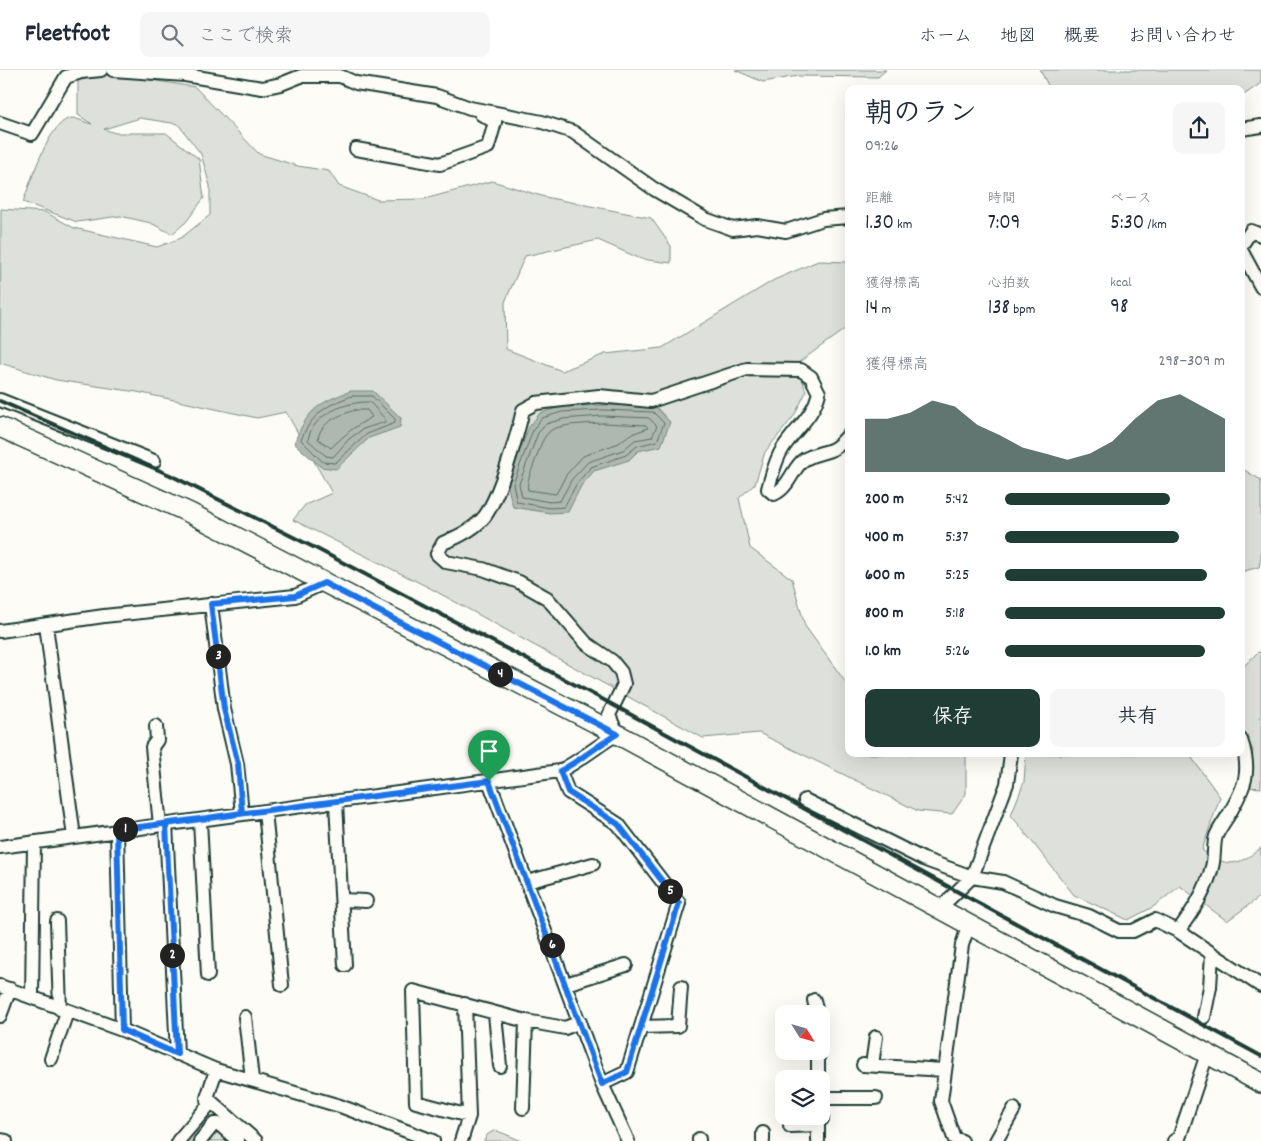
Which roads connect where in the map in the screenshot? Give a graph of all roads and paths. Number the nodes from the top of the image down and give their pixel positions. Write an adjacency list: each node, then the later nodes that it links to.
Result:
1 (101, 70): 4 (street)
2 (113, 70): 3 (street)
3 (470, 108): 7 (street); 8 (street)
4 (0, 123)
5 (1261, 126): 6 (street)
6 (1245, 128)
7 (356, 149)
8 (845, 217)
9 (1261, 235): 10 (street)
10 (1245, 241)
11 (1245, 256): 12 (street)
12 (1261, 287)
13 (0, 400): 16 (street)
14 (0, 427): 17 (street)
15 (845, 439): 22 (street)
16 (154, 461)
17 (324, 583): 18 (street); 22 (street)
18 (211, 604): 19 (street); 30 (street)
19 (46, 625): 20 (street); 34 (street)
20 (0, 631)
21 (156, 726): 32 (street)
22 (617, 734): 25 (street); 42 (street)
23 (1245, 751): 45 (street)
24 (1011, 757): 38 (street)
25 (560, 771): 26 (street); 66 (street)
26 (489, 781): 28 (street); 39 (street)
27 (806, 800): 38 (street)
28 (336, 803): 29 (street); 40 (street)
29 (265, 811): 30 (street); 51 (street)
30 (242, 813): 31 (street)
31 (200, 820): 32 (street); 49 (street)
32 (163, 824): 33 (street); 69 (street)
33 (117, 830): 34 (street); 67 (street)
34 (74, 837): 35 (street)
35 (34, 842): 36 (street); 55 (street)
36 (0, 847)
37 (593, 864): 39 (street)
38 (972, 877): 42 (street); 45 (street)
39 (527, 882): 50 (street)
40 (342, 900): 41 (street); 47 (street)
41 (366, 901)
42 (940, 908): 44 (street)
43 (57, 921): 59 (street)
44 (969, 924): 70 (street); 74 (street)
45 (1178, 931): 46 (street)
46 (1212, 954): 52 (street); 63 (street)
47 (345, 965)
48 (626, 965): 50 (street)
49 (208, 975)
50 (566, 984): 65 (street)
51 (282, 985)
52 (1261, 986)
53 (5, 987): 55 (street); 61 (street)
54 (681, 988): 66 (street)
55 (32, 997): 59 (street)
56 (814, 1000): 58 (street)
57 (465, 1004): 60 (street); 83 (street); 83 (street)
58 (815, 1005)
59 (63, 1010): 67 (street); 71 (street)
60 (495, 1014): 64 (street); 72 (street)
61 (0, 1016)
62 (244, 1017): 75 (street)
63 (1204, 1017)
64 (526, 1021): 65 (street); 81 (street)
65 (580, 1022): 76 (street)
66 (641, 1027): 76 (street)
67 (122, 1030): 69 (street)
68 (876, 1037): 74 (street)
69 (177, 1054): 73 (street)
70 (1207, 1054): 77 (street); 99 (street)
71 (51, 1059)
72 (500, 1066)
73 (216, 1070): 75 (street); 78 (street)
74 (944, 1070): 97 (street)
75 (252, 1079): 93 (street)
76 (602, 1084): 95 (street)
77 (1261, 1084)
78 (207, 1098): 89 (street); 92 (street)
79 (830, 1098): 80 (street)
80 (876, 1098)
81 (523, 1108)
82 (1014, 1108): 98 (street)
83 (470, 1116): 94 (street)
84 (795, 1125): 86 (street)
85 (818, 1125): 96 (street)
86 (790, 1126)
87 (0, 1140): 88 (street)
88 (6, 1141)
89 (178, 1141)
90 (200, 1141): 91 (street)
91 (238, 1141)
92 (256, 1141)
93 (433, 1141)
94 (461, 1141)
95 (628, 1141)
96 (818, 1141)
97 (962, 1141)
98 (996, 1141)
99 (1174, 1141)

